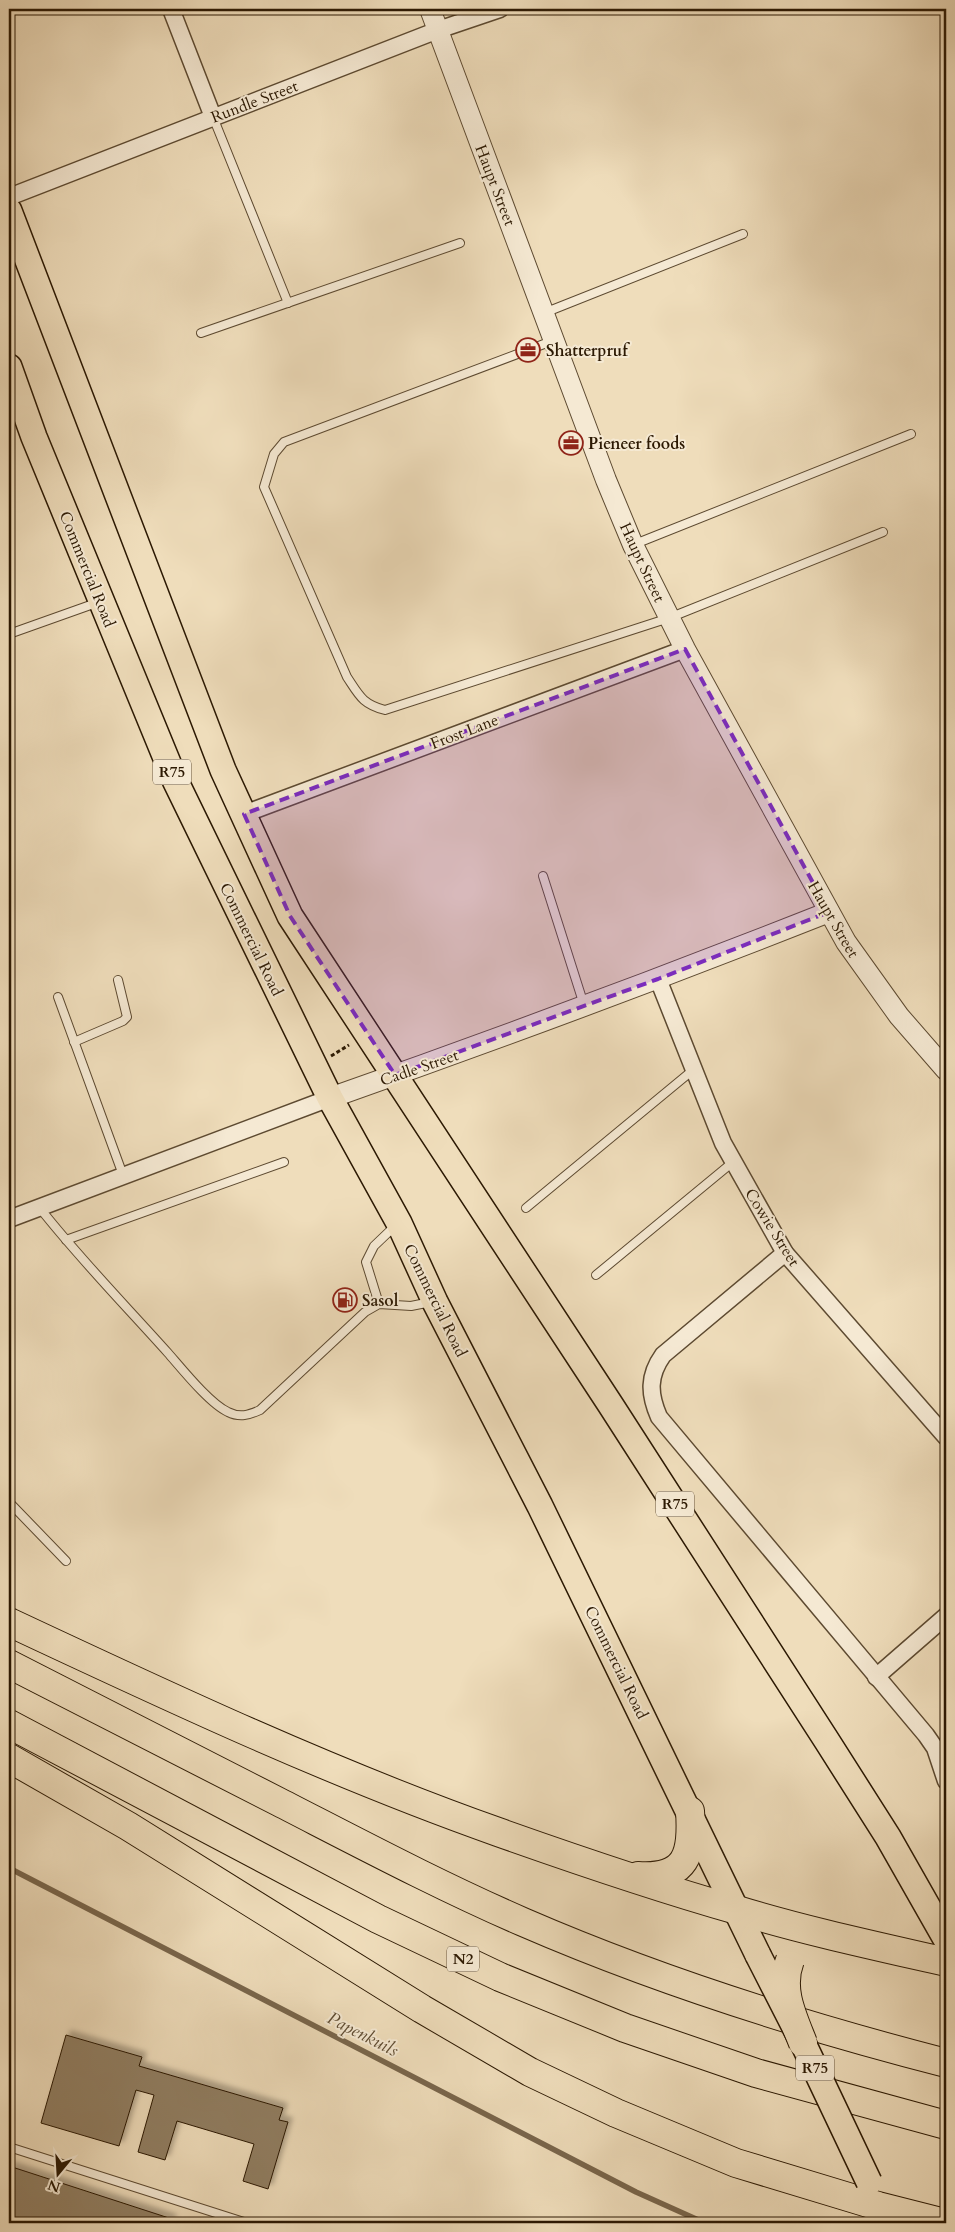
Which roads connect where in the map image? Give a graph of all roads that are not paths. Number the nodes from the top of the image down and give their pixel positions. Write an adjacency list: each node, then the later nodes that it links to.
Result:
1 (171, 9): 5 (street)
2 (430, 9): 4 (street, Haupt Street)
3 (500, 9): 4 (street, Rundle Street)
4 (438, 30): 5 (street, Rundle Street); 11 (street, Haupt Street)
5 (213, 117): 6 (street, Rundle Street); 10 (lane)
6 (9, 197)
7 (9, 210): 22 (main road, R75)
8 (743, 234): 11 (lane)
9 (460, 243): 10 (lane)
10 (288, 303): 12 (lane)
11 (544, 313): 13 (street, Haupt Street)
12 (201, 333)
13 (554, 340): 17 (street, Haupt Street); 19 (lane)
14 (9, 366): 18 (main road, Commercial Road / R75)
15 (911, 434): 17 (lane)
16 (883, 532): 19 (lane)
17 (633, 545): 19 (street, Haupt Street)
18 (101, 601): 20 (lane); 33 (main road, Commercial Road / R75)
19 (669, 618): 21 (street, Haupt Street)
20 (9, 634)
21 (685, 649): 22 (street, Frost Lane); 24 (street, Haupt Street)
22 (244, 814): 32 (main road, R75)
23 (543, 876): 28 (lane)
24 (829, 912): 26 (street, Cadle Street); 31 (street, Haupt Street)
25 (118, 980): 29 (lane)
26 (658, 980): 28 (street, Cadle Street); 30 (street, Cowie Street)
27 (58, 998): 29 (lane)
28 (585, 1007): 32 (street, Cadle Street)
29 (74, 1042): 36 (lane)
30 (693, 1070): 35 (street, Cowie Street); 38 (lane)
31 (946, 1070)
32 (395, 1075): 33 (street, Cadle Street); 60 (main road, R75)
33 (330, 1098): 36 (street, Cadle Street); 40 (main road, Commercial Road / R75)
34 (284, 1162): 41 (lane)
35 (733, 1162): 42 (street, Cowie Street); 43 (lane)
36 (123, 1175): 37 (street, Cadle Street)
37 (39, 1207): 39 (street, Cadle Street); 41 (lane)
38 (526, 1208)
39 (9, 1219)
40 (399, 1223): 44 (main road, Commercial Road / R75); 45 (lane)
41 (66, 1240): 45 (lane)
42 (786, 1253): 46 (street, Cowie Street); 52 (street)
43 (596, 1275)
44 (435, 1302): 45 (lane); 56 (main road, Commercial Road / R75)
45 (379, 1304)
46 (946, 1437)
47 (9, 1502): 48 (lane)
48 (66, 1561)
49 (946, 1616): 52 (street)
50 (9, 1622): 57 (highway)
51 (9, 1664): 63 (highway)
52 (876, 1677): 55 (street)
53 (9, 1724): 64 (highway, N2)
54 (9, 1758): 66 (highway)
55 (946, 1781)
56 (690, 1811): 57 (highway); 58 (main road, Commercial Road / R75)
57 (629, 1876): 58 (highway)
58 (737, 1910): 59 (highway); 62 (main road, Commercial Road / R75, bridge)
59 (842, 1938): 61 (highway); 62 (highway, bridge)
60 (946, 1939)
61 (946, 1962)
62 (803, 2043): 66 (main road, Commercial Road / R75, bridge)
63 (946, 2063)
64 (946, 2125)
65 (9, 2147): 67 (lane)
66 (878, 2204): 68 (highway)
67 (247, 2223)
68 (945, 2223)

